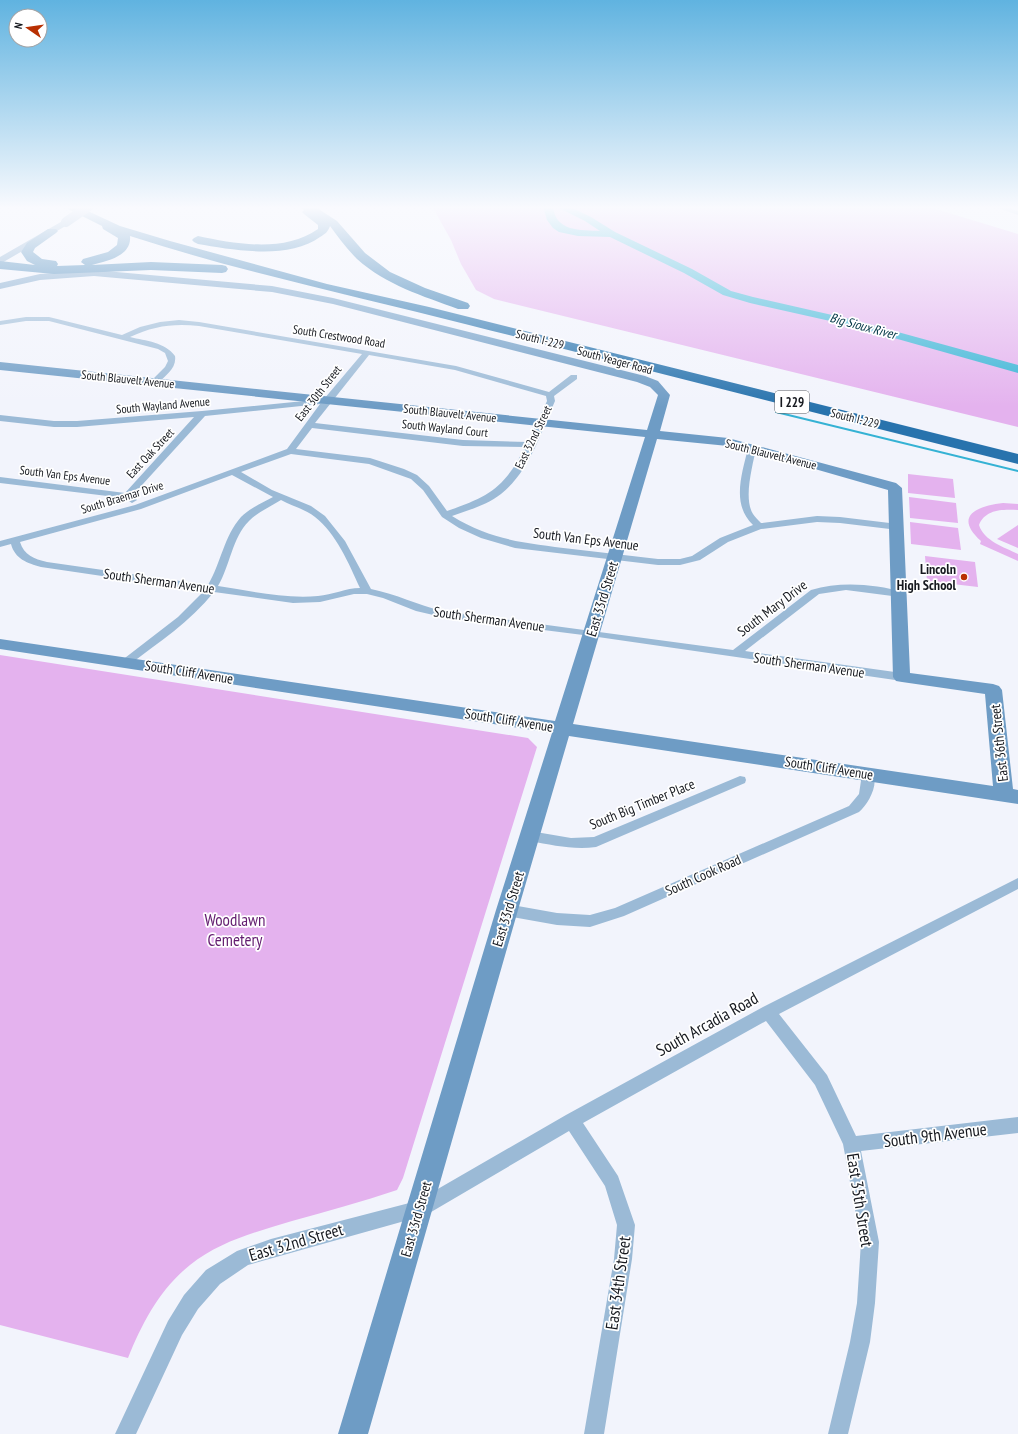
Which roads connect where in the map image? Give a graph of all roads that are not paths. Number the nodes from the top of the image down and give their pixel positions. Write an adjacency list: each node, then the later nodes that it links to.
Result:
1 (244, 273): 6 (highway)
2 (273, 273): 6 (highway, South I-229 / I 229)
3 (383, 273): 7 (highway)
4 (368, 284): 12 (highway, South I-229 / I 229)
5 (0, 286): 16 (street, South Yeager Road)
6 (325, 287): 10 (highway, South I-229 / I 229)
7 (475, 309)
8 (0, 323): 9 (street)
9 (124, 337): 11 (street, South Crestwood Road); 15 (street)
10 (565, 345): 12 (highway); 28 (highway, South I-229 / I 229)
11 (367, 353): 17 (street, South Crestwood Road); 18 (street, East 30th Street)
12 (676, 360): 19 (highway, South I-229 / I 229)
13 (0, 366): 15 (street, South Blauvelt Avenue)
14 (574, 377): 17 (street, East 32nd Street)
15 (154, 382): 18 (street, South Blauvelt Avenue)
16 (658, 386): 24 (street, East 33rd Street)
17 (550, 395): 22 (street, East 32nd Street)
18 (327, 401): 20 (street, South Wayland Avenue); 22 (street, South Blauvelt Avenue); 23 (street, East 30th Street)
19 (847, 401)
20 (202, 414): 21 (street, South Wayland Avenue); 31 (street, East Oak Street)
21 (0, 418)
22 (541, 422): 24 (street, South Blauvelt Avenue); 25 (street, East 32nd Street)
23 (310, 425): 25 (street, South Wayland Court); 27 (street, East 30th Street)
24 (653, 434): 26 (street, South Blauvelt Avenue); 39 (street, East 33rd Street)
25 (530, 446): 34 (street, East 32nd Street)
26 (752, 448): 35 (street); 36 (street, South Blauvelt Avenue)
27 (290, 451): 29 (street, South Braemar Drive); 34 (street, South Van Eps Avenue)
28 (1018, 459)
29 (235, 473): 32 (street); 33 (street, South Braemar Drive)
30 (0, 480): 31 (street, South Van Eps Avenue)
31 (127, 496): 33 (street, East Oak Street)
32 (280, 497): 40 (street); 41 (street)
33 (138, 507): 37 (street, South Braemar Drive)
34 (445, 515): 39 (street, South Van Eps Avenue)
35 (759, 526): 36 (street, South Van Eps Avenue); 39 (street, South Van Eps Avenue)
36 (898, 527): 42 (street)
37 (15, 541): 38 (street); 40 (street, South Sherman Avenue)
38 (0, 544)
39 (614, 557): 43 (street, East 33rd Street)
40 (211, 588): 41 (street, South Sherman Avenue); 46 (street)
41 (366, 591): 43 (street, South Sherman Avenue)
42 (900, 594): 45 (street, South Mary Drive); 47 (street)
43 (591, 633): 45 (street, South Sherman Avenue); 49 (street, East 33rd Street)
44 (0, 644): 46 (street, South Cliff Avenue)
45 (735, 654): 47 (street, South Sherman Avenue)
46 (125, 663): 49 (street, South Cliff Avenue)
47 (902, 677): 48 (street, South Sherman Avenue)
48 (993, 690): 52 (street, East 36th Street)
49 (563, 728): 50 (street, South Cliff Avenue); 53 (street, East 33rd Street)
50 (868, 774): 52 (street, South Cliff Avenue); 55 (street, South Cook Road)
51 (740, 780): 53 (street, South Big Timber Place)
52 (1011, 796)
53 (530, 836): 55 (street, East 33rd Street)
54 (1018, 883): 56 (street, South Arcadia Road)
55 (507, 910): 60 (street, East 33rd Street)
56 (768, 1012): 57 (street, South Arcadia Road); 59 (street, East 35th Street)
57 (572, 1120): 60 (street, South Arcadia Road); 63 (street, East 34th Street)
58 (1018, 1125): 59 (street, South 9th Avenue)
59 (852, 1144): 64 (street, East 35th Street)
60 (420, 1209): 61 (street, East 32nd Street); 62 (street, East 33rd Street)
61 (125, 1434)
62 (353, 1434)
63 (594, 1434)
64 (838, 1434)

